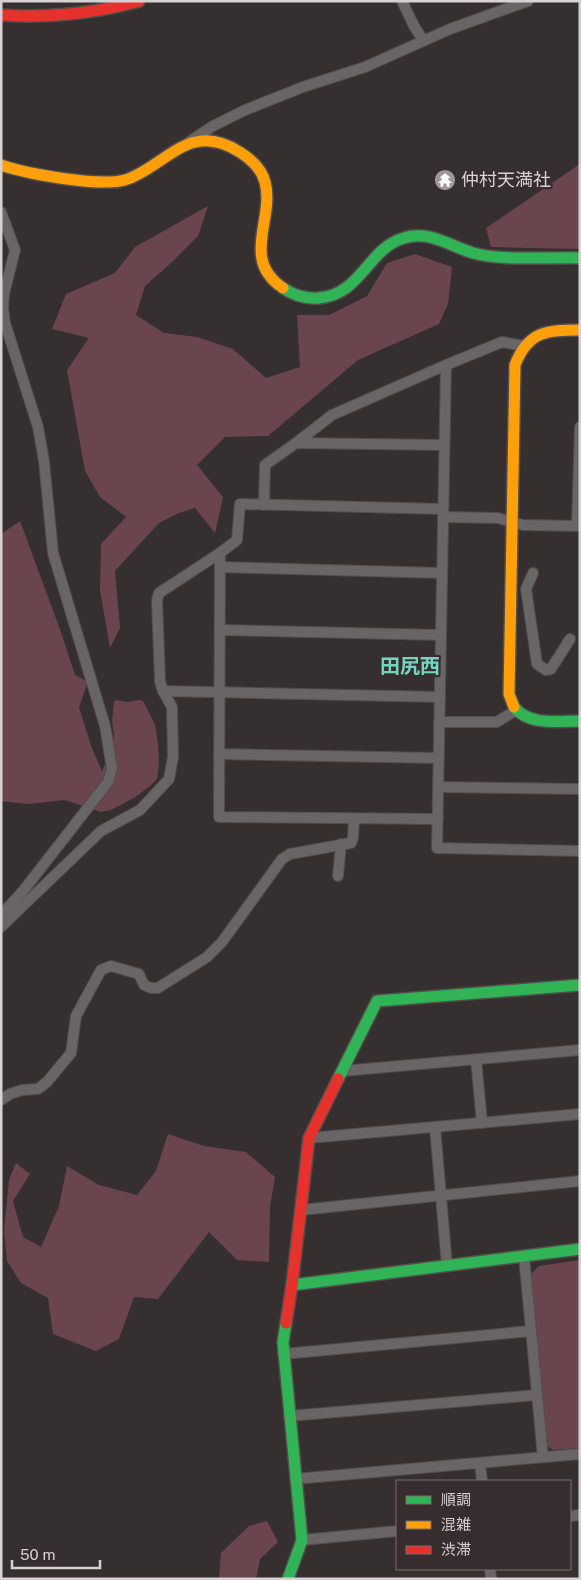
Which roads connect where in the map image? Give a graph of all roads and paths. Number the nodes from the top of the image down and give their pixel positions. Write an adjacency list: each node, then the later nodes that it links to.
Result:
1 (139, 1): 4 (street)
2 (402, 1): 5 (street)
3 (528, 1): 5 (street)
4 (1, 15)
5 (423, 40): 6 (street)
6 (182, 146): 7 (street); 9 (street)
7 (1, 165)
8 (1, 212): 43 (street)
9 (580, 258)
10 (580, 330): 11 (street)
11 (524, 346): 12 (street); 19 (street)
12 (446, 365): 14 (street); 15 (street)
13 (580, 428): 16 (street)
14 (296, 443): 15 (street); 17 (street)
15 (444, 445): 18 (street)
16 (580, 461): 20 (street)
17 (264, 504): 18 (street); 21 (street)
18 (443, 513): 19 (street); 23 (street)
19 (512, 522): 20 (street); 31 (street)
20 (578, 526)
21 (220, 553): 22 (street); 28 (street)
22 (220, 567): 23 (street); 25 (street)
23 (442, 573): 26 (street)
24 (533, 573): 27 (street)
25 (220, 630): 26 (street); 29 (street)
26 (441, 635): 30 (street)
27 (570, 639)
28 (163, 691): 29 (street); 44 (street)
29 (220, 692): 30 (street); 34 (street)
30 (440, 697): 33 (street)
31 (516, 710): 32 (street); 33 (street)
32 (580, 721)
33 (439, 722): 35 (street)
34 (220, 754): 35 (street); 38 (street)
35 (439, 758): 36 (street)
36 (438, 787): 37 (street); 39 (street)
37 (580, 789)
38 (354, 819): 39 (street); 40 (street)
39 (438, 819): 41 (street)
40 (341, 844): 42 (street); 49 (street)
41 (580, 851)
42 (338, 876)
43 (1, 916)
44 (1, 927)
45 (580, 984): 48 (street)
46 (580, 1050): 47 (street)
47 (476, 1059): 48 (street); 51 (street)
48 (342, 1070): 53 (street)
49 (1, 1100)
50 (580, 1114): 51 (street)
51 (482, 1123): 52 (street)
52 (435, 1127): 53 (street); 55 (street)
53 (309, 1138): 56 (street)
54 (580, 1181): 55 (street)
55 (441, 1195): 56 (street); 59 (street)
56 (301, 1210): 60 (street)
57 (580, 1249): 58 (street)
58 (524, 1256): 59 (street); 61 (street)
59 (447, 1266): 60 (street)
60 (292, 1285): 62 (street)
61 (531, 1332): 62 (street); 63 (street)
62 (283, 1354): 64 (street)
63 (537, 1395): 64 (street); 66 (street)
64 (289, 1416): 68 (street)
65 (580, 1454): 66 (street)
66 (543, 1457): 67 (street)
67 (480, 1462): 68 (street); 69 (street)
68 (296, 1479): 71 (street)
69 (482, 1480)
70 (396, 1531): 71 (street)
71 (302, 1540): 72 (street)
72 (288, 1579)

